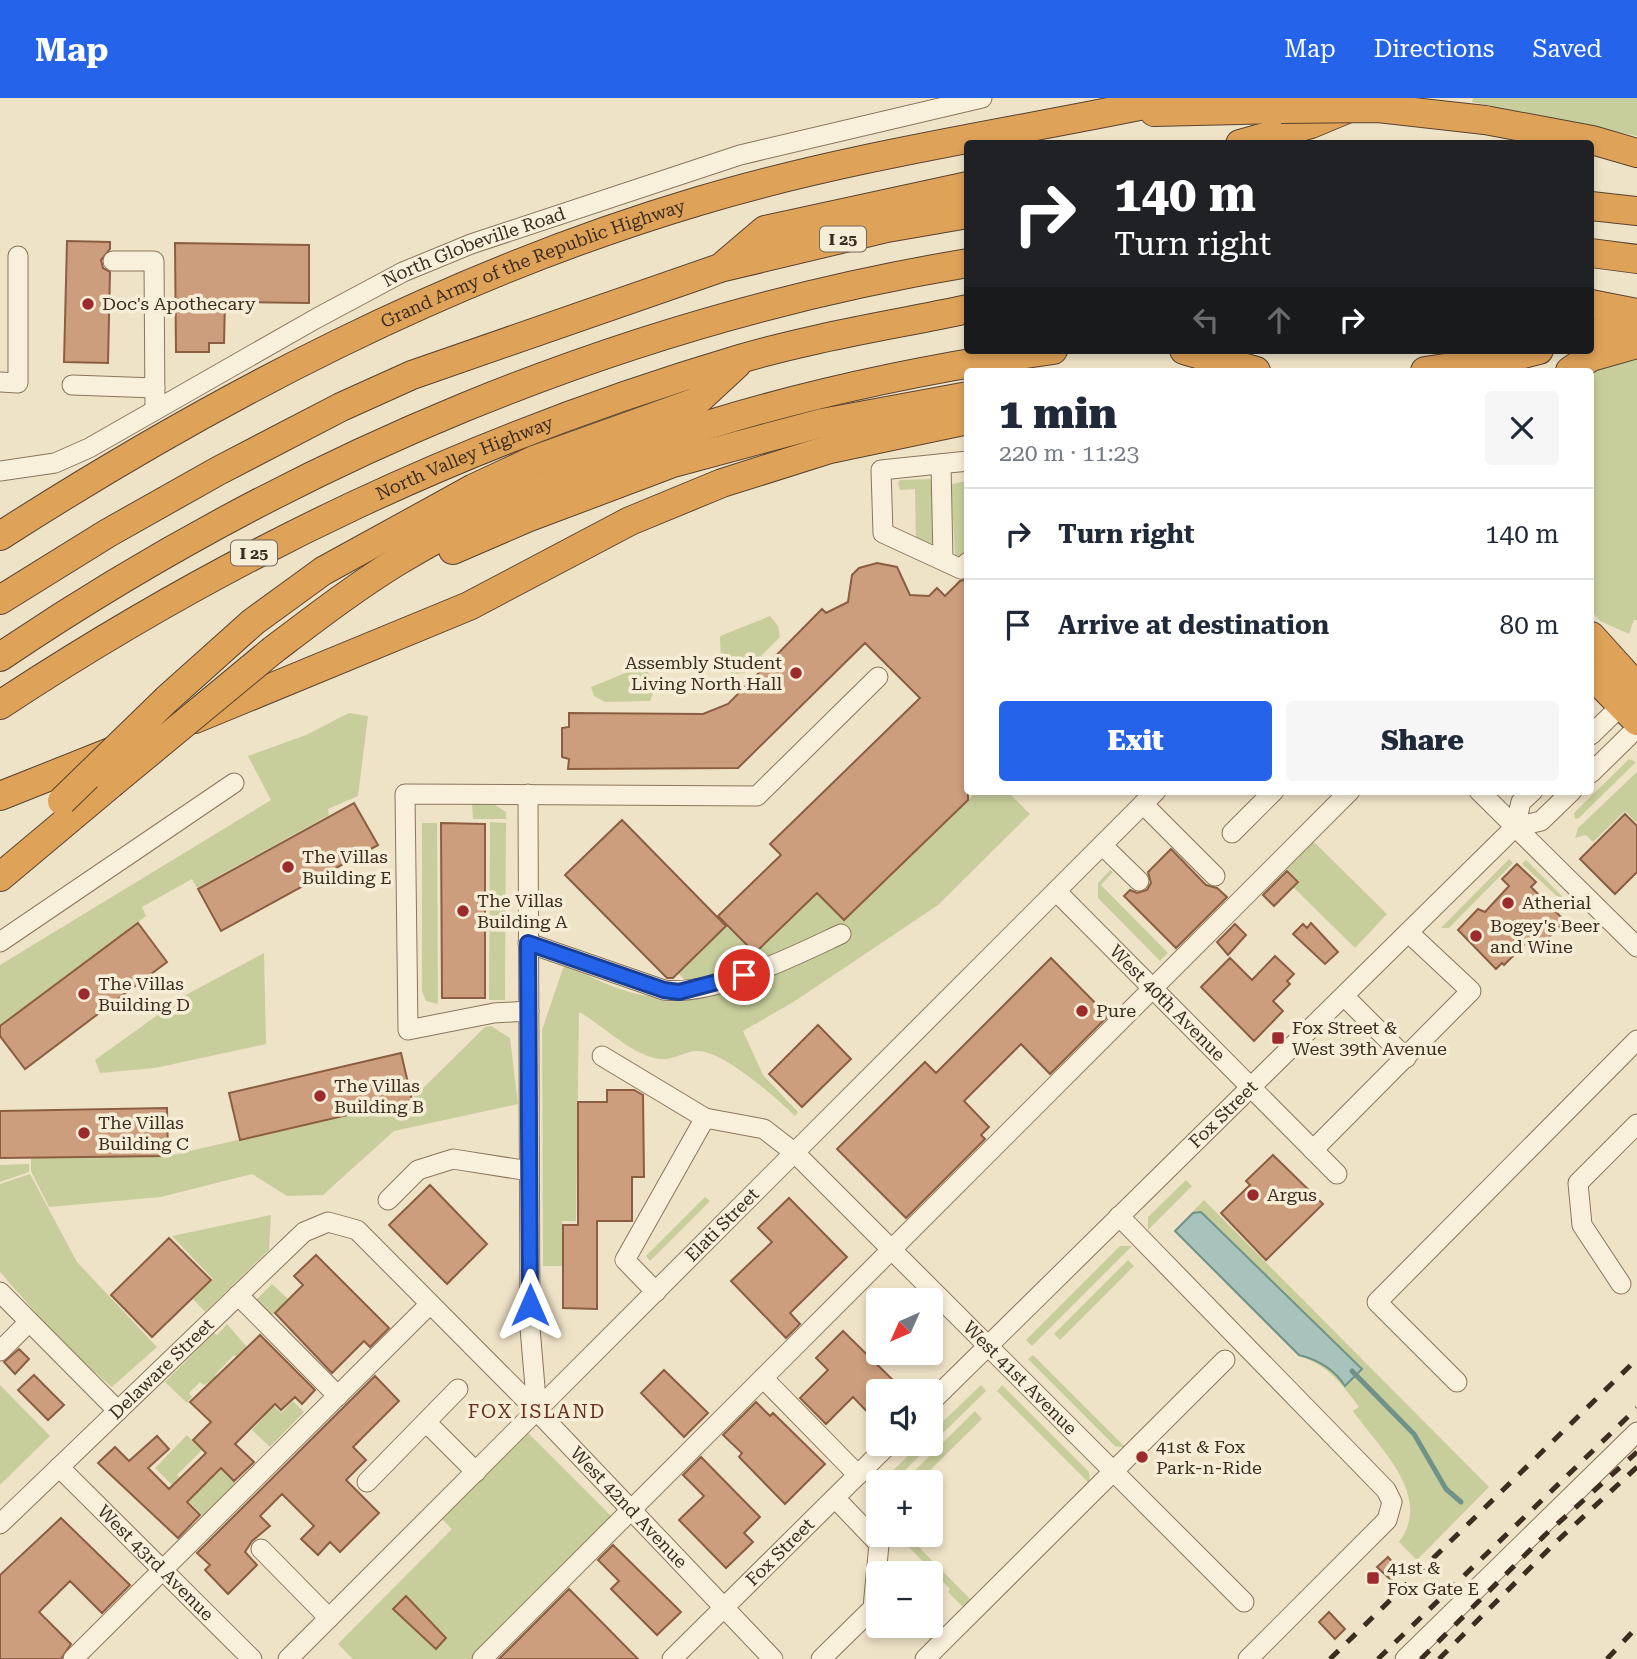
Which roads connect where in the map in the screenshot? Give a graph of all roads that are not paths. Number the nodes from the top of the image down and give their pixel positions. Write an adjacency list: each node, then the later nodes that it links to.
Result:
1 (982, 98): 36 (street, North Globeville Road)
2 (1178, 98): 4 (highway)
3 (1372, 98): 5 (highway)
4 (1112, 112): 6 (highway, bridge); 42 (highway, Grand Army of the Republic Highway)
5 (1254, 140)
6 (1588, 140)
7 (1594, 142): 8 (highway, bridge)
8 (1637, 153)
9 (964, 187): 18 (highway)
10 (1594, 206): 11 (highway)
11 (1637, 211)
12 (964, 215): 18 (highway, I 25)
13 (1594, 253): 15 (highway)
14 (18, 256): 32 (street)
15 (1637, 258)
16 (113, 261): 34 (street)
17 (964, 264): 50 (highway)
18 (720, 268): 45 (highway, I 25)
19 (1594, 305): 21 (highway)
20 (964, 310): 28 (highway, North Valley Highway / I 25)
21 (1637, 313)
22 (1637, 320): 23 (highway)
23 (1594, 334)
24 (1637, 344): 31 (highway)
25 (1028, 354): 46 (highway)
26 (1198, 354): 29 (highway)
27 (1523, 354): 30 (highway)
28 (742, 358): 54 (highway, North Valley Highway / I 25); 70 (highway, bridge)
29 (1246, 368)
30 (1445, 368)
31 (1574, 368)
32 (0, 382)
33 (72, 385): 34 (street)
34 (155, 388): 36 (street)
35 (964, 397): 38 (highway)
36 (155, 410): 41 (street, North Globeville Road)
37 (964, 421): 48 (highway)
38 (725, 451): 46 (highway); 48 (highway)
39 (964, 461): 40 (street)
40 (941, 464): 43 (street); 43 (street)
41 (0, 471)
42 (0, 536)
43 (943, 560): 44 (street)
44 (964, 566)
45 (0, 600)
46 (299, 631): 72 (highway, bridge)
47 (1595, 641): 49 (highway); 53 (highway)
48 (344, 655): 65 (highway)
49 (1637, 656)
50 (0, 657)
51 (1594, 676): 53 (highway)
52 (878, 677): 59 (street)
53 (1633, 701): 56 (street)
54 (0, 705)
55 (1637, 728): 57 (street)
56 (1594, 733)
57 (1594, 769)
58 (234, 783): 77 (street)
59 (527, 794): 78 (street); 82 (street)
60 (1270, 795): 68 (street)
61 (1346, 795): 80 (street)
62 (1483, 795): 67 (street)
63 (1529, 795): 67 (street, Fox Street)
64 (1568, 795): 67 (street, Fox Street)
65 (0, 796)
66 (1150, 797): 69 (street, Elati Street); 71 (street)
67 (1516, 827): 75 (street, Fox Street); 79 (street)
68 (1232, 833)
69 (1102, 845): 73 (street); 74 (street, Elati Street)
70 (0, 858)
71 (1215, 876)
72 (0, 877)
73 (1139, 881)
74 (1056, 891): 80 (street, West 40th Avenue); 90 (street, Elati Street)
75 (1409, 933): 81 (street, Fox Street); 85 (street)
76 (841, 934): 78 (street)
77 (0, 942)
78 (528, 943): 82 (street)
79 (1637, 947)
80 (1153, 988): 86 (street, West 40th Avenue); 96 (street)
81 (1345, 997): 85 (street); 86 (street, Fox Street)
82 (529, 1011): 91 (street)
83 (1637, 1040): 107 (street)
84 (602, 1056): 87 (street)
85 (1406, 1058): 89 (street)
86 (1253, 1088): 89 (street, West 40th Avenue); 94 (street, Fox Street)
87 (705, 1118): 90 (street, West 41st Avenue); 99 (street)
88 (1637, 1124): 97 (street)
89 (1313, 1150): 92 (street, West 40th Avenue)
90 (795, 1153): 96 (street, West 41st Avenue); 99 (street, Elati Street)
91 (529, 1171): 93 (street); 112 (street)
92 (1337, 1174)
93 (388, 1200)
94 (1119, 1216): 103 (street, Fox Street); 137 (street)
95 (328, 1222): 100 (street, Delaware Street); 101 (street, West 42nd Avenue)
96 (891, 1249): 103 (street, West 41st Avenue); 106 (street)
97 (1621, 1284)
98 (0, 1292): 102 (street)
99 (656, 1292): 112 (street, Elati Street)
100 (238, 1296): 110 (street); 111 (street, Delaware Street)
101 (430, 1304): 110 (street); 112 (street, West 42nd Avenue)
102 (29, 1322): 104 (street); 111 (street)
103 (988, 1346): 109 (street, Fox Street); 117 (street, West 41st Avenue)
104 (0, 1351)
105 (1225, 1360): 117 (street)
106 (762, 1378): 119 (street); 122 (street)
107 (1457, 1382)
108 (458, 1389): 113 (street)
109 (943, 1390)
110 (338, 1396): 125 (street)
111 (118, 1411): 116 (street, Delaware Street)
112 (537, 1411): 118 (street, Elati Street); 122 (street, West 42nd Avenue)
113 (426, 1422): 118 (street); 120 (street)
114 (1637, 1432): 138 (street)
115 (877, 1456): 119 (street, Fox Street)
116 (59, 1467): 123 (street, Delaware Street); 125 (street, West 43rd Avenue)
117 (1114, 1471): 126 (street, West 41st Avenue); 136 (street)
118 (476, 1472): 128 (street, Elati Street)
119 (858, 1475): 121 (street, Fox Street)
120 (367, 1482)
121 (835, 1498): 127 (street, Fox Street); 135 (street)
122 (631, 1510): 127 (street, West 42nd Avenue); 132 (street)
123 (0, 1524)
124 (261, 1549): 128 (street)
125 (162, 1570): 129 (street); 130 (street, West 43rd Avenue)
126 (1244, 1602)
127 (723, 1608): 133 (street, Fox Street); 134 (street, West 42nd Avenue)
128 (329, 1618): 131 (street, Elati Street)
129 (73, 1659)
130 (251, 1659)
131 (288, 1659)
132 (482, 1659)
133 (672, 1659)
134 (773, 1659)
135 (821, 1659)
136 (925, 1659)
137 (1248, 1659)
138 (1405, 1659)

